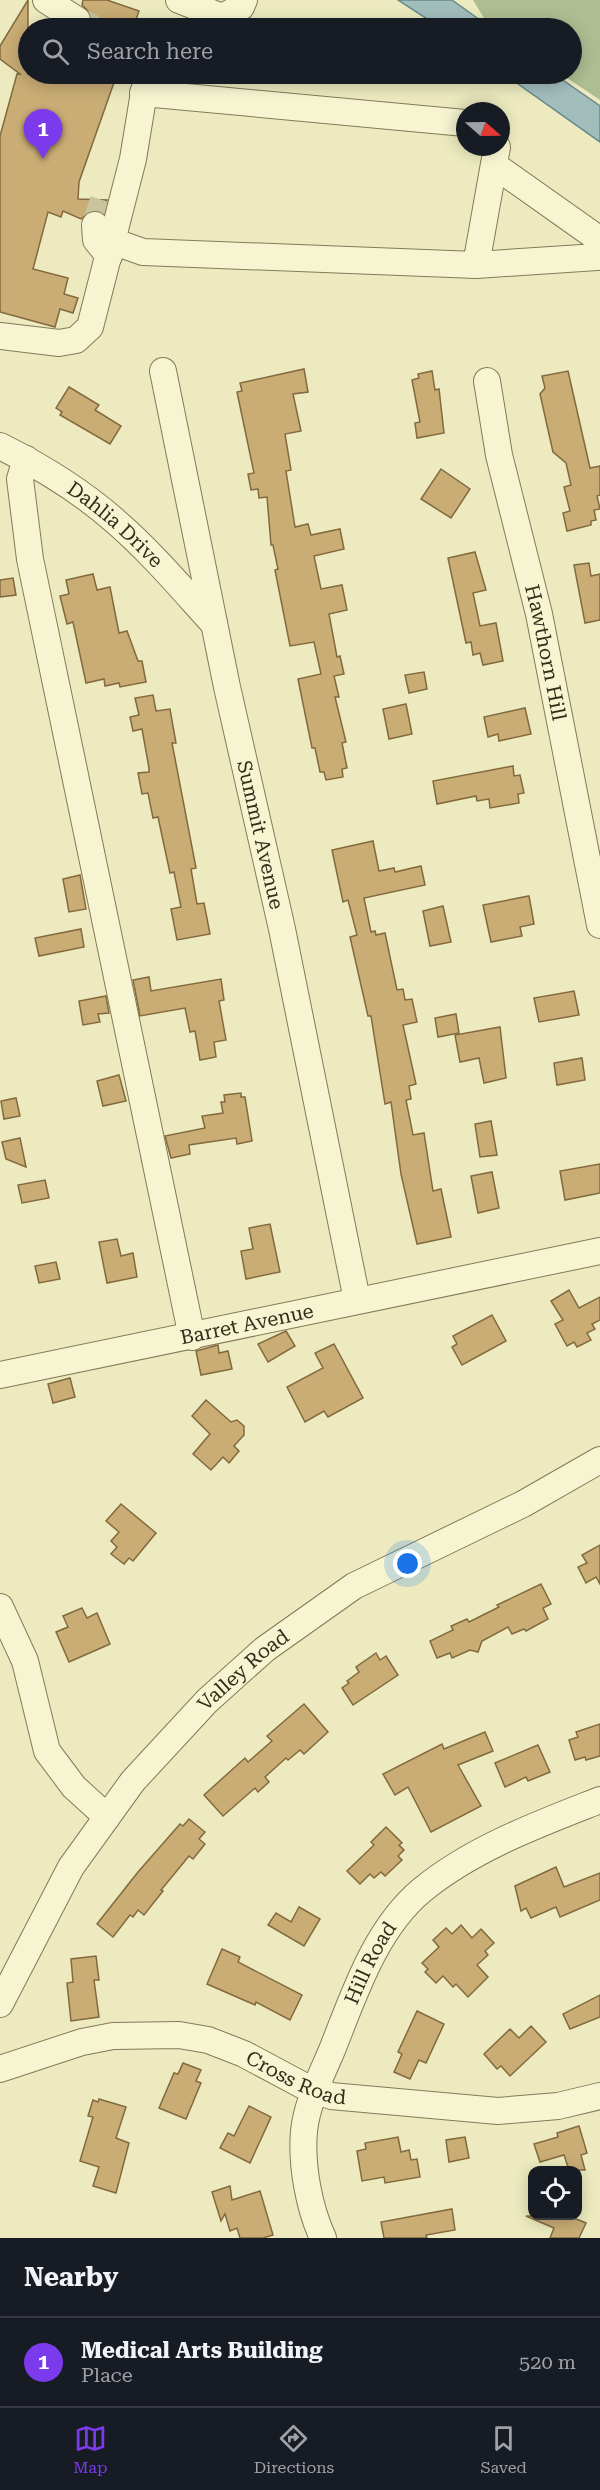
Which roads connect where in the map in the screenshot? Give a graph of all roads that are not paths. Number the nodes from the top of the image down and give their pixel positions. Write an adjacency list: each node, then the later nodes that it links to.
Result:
1 (46, 0): 4 (street)
2 (179, 0): 3 (street)
3 (244, 0)
4 (74, 18)
5 (145, 84): 9 (street)
6 (153, 84): 7 (street)
7 (456, 122)
8 (496, 156): 12 (street); 14 (street)
9 (128, 177): 10 (street); 11 (street)
10 (103, 200)
11 (105, 240): 14 (street); 15 (street)
12 (600, 240)
13 (600, 254): 14 (street)
14 (476, 265)
15 (0, 336)
16 (163, 371): 20 (street, Summit Avenue)
17 (486, 381): 21 (street, Hawthorn Hill)
18 (0, 446): 19 (street, Dahlia Drive)
19 (27, 459): 20 (street, Dahlia Drive); 24 (street)
20 (214, 624): 23 (street, Summit Avenue)
21 (600, 925)
22 (600, 1251): 23 (street, Barret Avenue)
23 (357, 1300): 24 (street, Barret Avenue)
24 (192, 1337): 25 (street, Barret Avenue)
25 (0, 1375)
26 (600, 1460): 29 (street, Valley Road)
27 (0, 1606): 29 (street)
28 (600, 1800): 32 (street, Hill Road)
29 (107, 1817): 30 (street, Valley Road)
30 (0, 2004)
31 (0, 2069): 32 (street, Cross Road)
32 (315, 2091): 33 (street, Cross Road); 34 (street, Hill Road)
33 (600, 2096)
34 (323, 2238)

